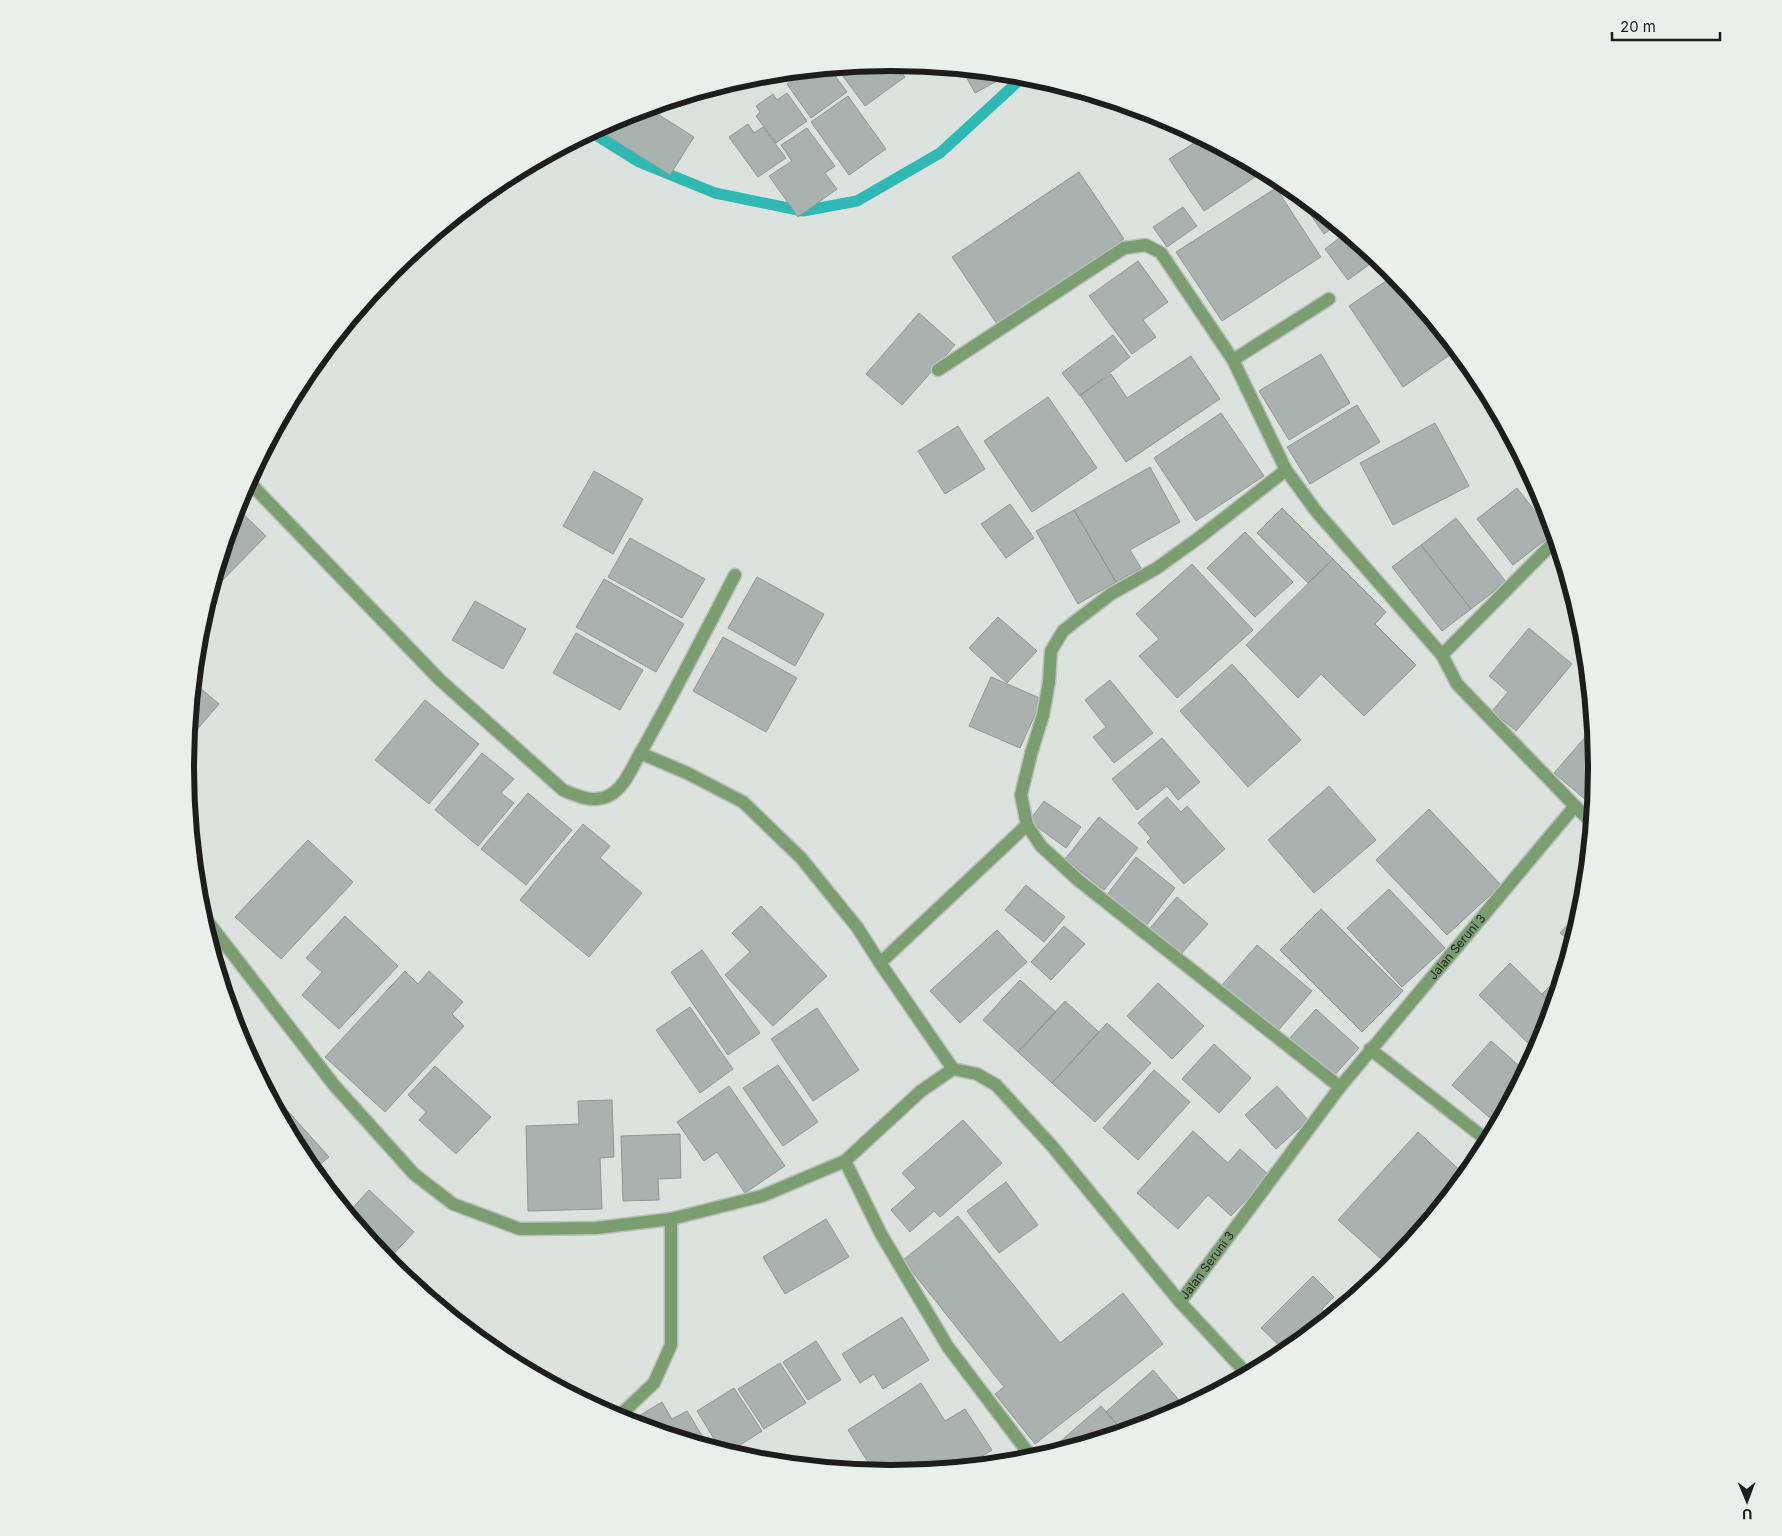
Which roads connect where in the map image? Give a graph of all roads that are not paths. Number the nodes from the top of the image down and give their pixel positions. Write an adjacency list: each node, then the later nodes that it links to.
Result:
1 (1329, 299): 2 (street)
2 (1233, 360): 3 (street); 4 (street)
3 (938, 370)
4 (1286, 470): 8 (street); 12 (street)
5 (254, 487): 9 (street)
6 (1551, 545): 8 (street)
7 (735, 576): 9 (street)
8 (1442, 655): 10 (street)
9 (640, 753): 14 (street)
10 (1575, 806): 11 (street); 15 (street, Jalan Seruni 3)
11 (1586, 817)
12 (1027, 825): 14 (street); 17 (street)
13 (214, 930): 20 (street)
14 (880, 963): 16 (street)
15 (1370, 1050): 17 (street, Jalan Seruni 3); 18 (street)
16 (954, 1069): 19 (street); 21 (street)
17 (1340, 1087): 21 (street, Jalan Seruni 3)
18 (1482, 1136)
19 (846, 1161): 20 (street); 24 (street)
20 (671, 1219): 23 (street)
21 (1180, 1302): 22 (street, Jalan Seruni 3)
22 (1242, 1369)
23 (624, 1412)
24 (1027, 1451)

